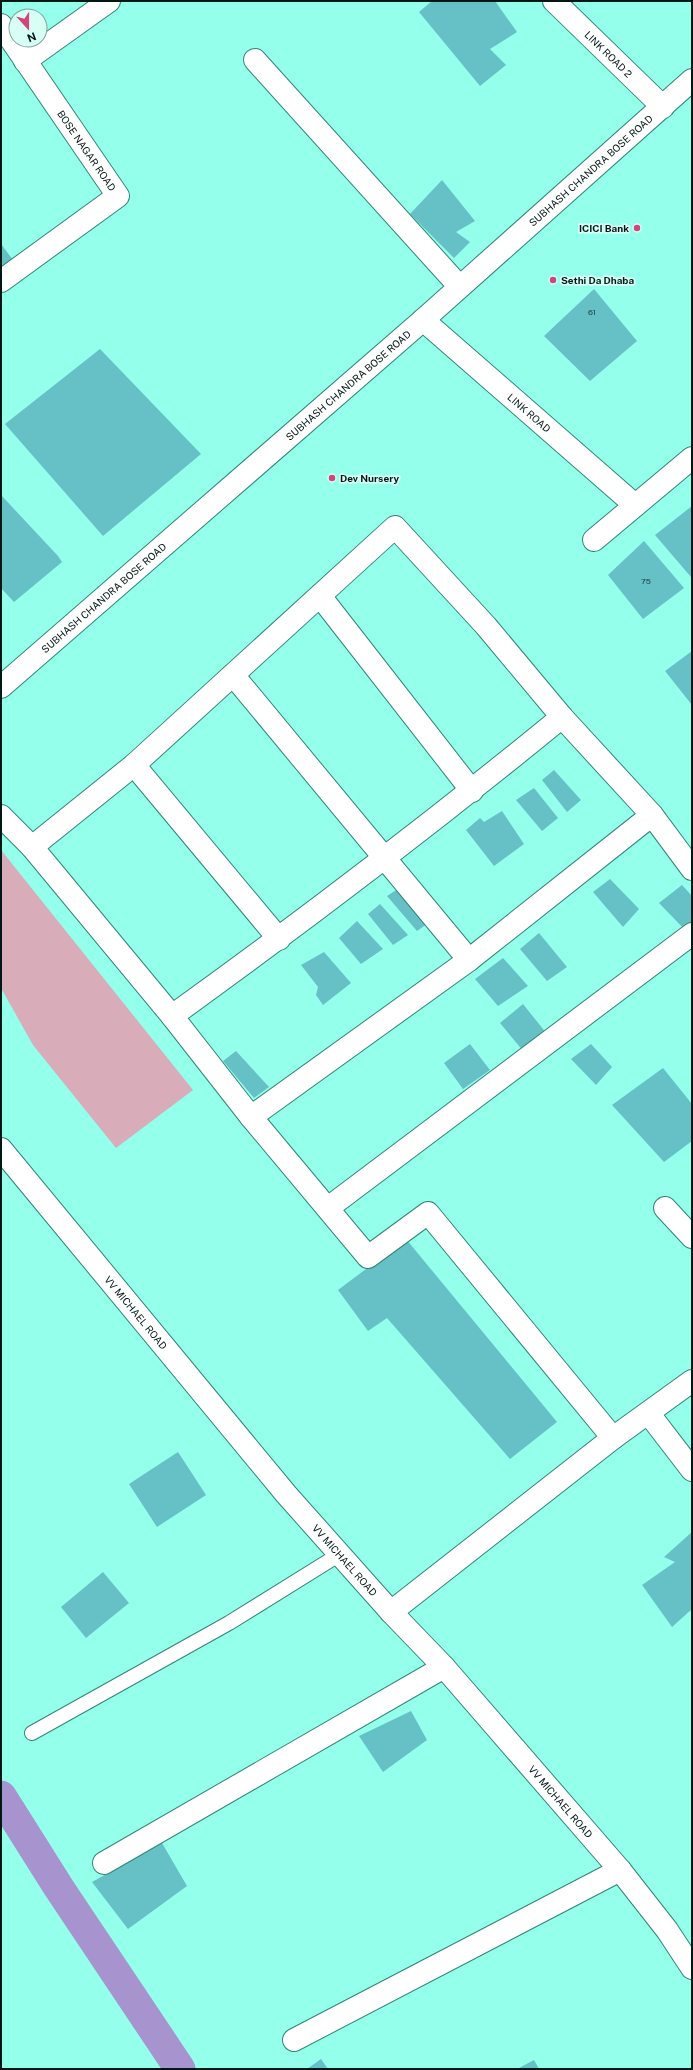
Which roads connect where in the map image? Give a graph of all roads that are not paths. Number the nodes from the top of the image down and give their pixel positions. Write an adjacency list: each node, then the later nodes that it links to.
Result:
1 (109, 1): 5 (street)
2 (554, 1): 7 (street, LINK ROAD 2)
3 (1, 26): 5 (street, BOSE NAGAR ROAD)
4 (255, 60): 9 (street)
5 (25, 61): 8 (street, BOSE NAGAR ROAD)
6 (692, 80): 7 (street, SUBHASH CHANDRA BOSE ROAD)
7 (663, 107): 9 (street, SUBHASH CHANDRA BOSE ROAD)
8 (1, 281)
9 (460, 286): 10 (street, SUBHASH CHANDRA BOSE ROAD)
10 (423, 320): 12 (street, LINK ROAD); 16 (street, SUBHASH CHANDRA BOSE ROAD)
11 (692, 458): 12 (street)
12 (635, 505): 13 (street)
13 (594, 540)
14 (320, 596): 15 (street); 17 (street); 19 (street)
15 (234, 675): 18 (street); 23 (street)
16 (1, 687)
17 (562, 717): 19 (street); 20 (street)
18 (134, 765): 22 (street); 26 (street)
19 (472, 790): 23 (street)
20 (652, 815): 24 (street); 27 (street)
21 (1, 816): 22 (street)
22 (32, 847): 28 (street)
23 (386, 858): 26 (street); 27 (street)
24 (692, 869)
25 (692, 934): 31 (street)
26 (279, 939): 28 (street)
27 (469, 960): 29 (street)
28 (172, 1016): 29 (street)
29 (251, 1117): 31 (street)
30 (1, 1149): 38 (street, VV MICHAEL ROAD)
31 (328, 1208): 36 (street)
32 (665, 1208): 33 (street)
33 (692, 1237)
34 (692, 1381): 35 (street)
35 (649, 1414): 36 (street); 37 (street)
36 (613, 1438): 39 (street)
37 (692, 1470)
38 (340, 1554): 39 (street, VV MICHAEL ROAD); 41 (lane)
39 (391, 1612): 40 (street, VV MICHAEL ROAD)
40 (444, 1667): 42 (street); 43 (street, VV MICHAEL ROAD)
41 (32, 1733)
42 (104, 1863)
43 (620, 1870): 44 (street, VV MICHAEL ROAD); 45 (street)
44 (692, 1968)
45 (294, 2040)

